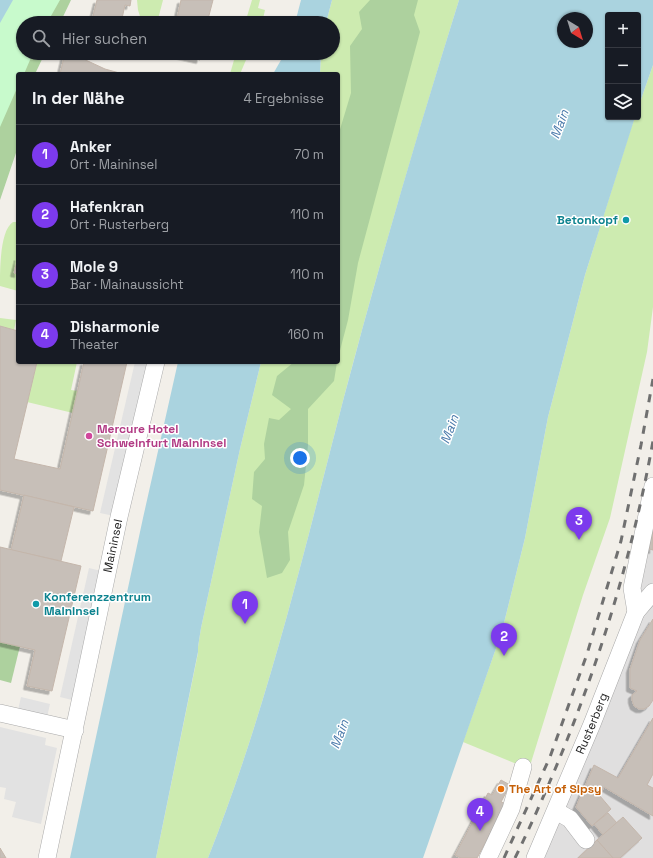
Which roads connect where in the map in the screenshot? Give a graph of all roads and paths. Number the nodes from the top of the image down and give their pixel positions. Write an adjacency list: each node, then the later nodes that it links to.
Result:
1 (156, 364): 6 (street, Maininsel)
2 (653, 486): 4 (street)
3 (653, 592): 4 (street, Rusterberg)
4 (636, 612): 8 (street, Rusterberg)
5 (0, 713): 6 (street)
6 (75, 730): 10 (street, Maininsel)
7 (523, 767): 11 (street)
8 (556, 811): 9 (street); 12 (street, Rusterberg)
9 (586, 840)
10 (47, 858)
11 (488, 858)
12 (535, 858)

